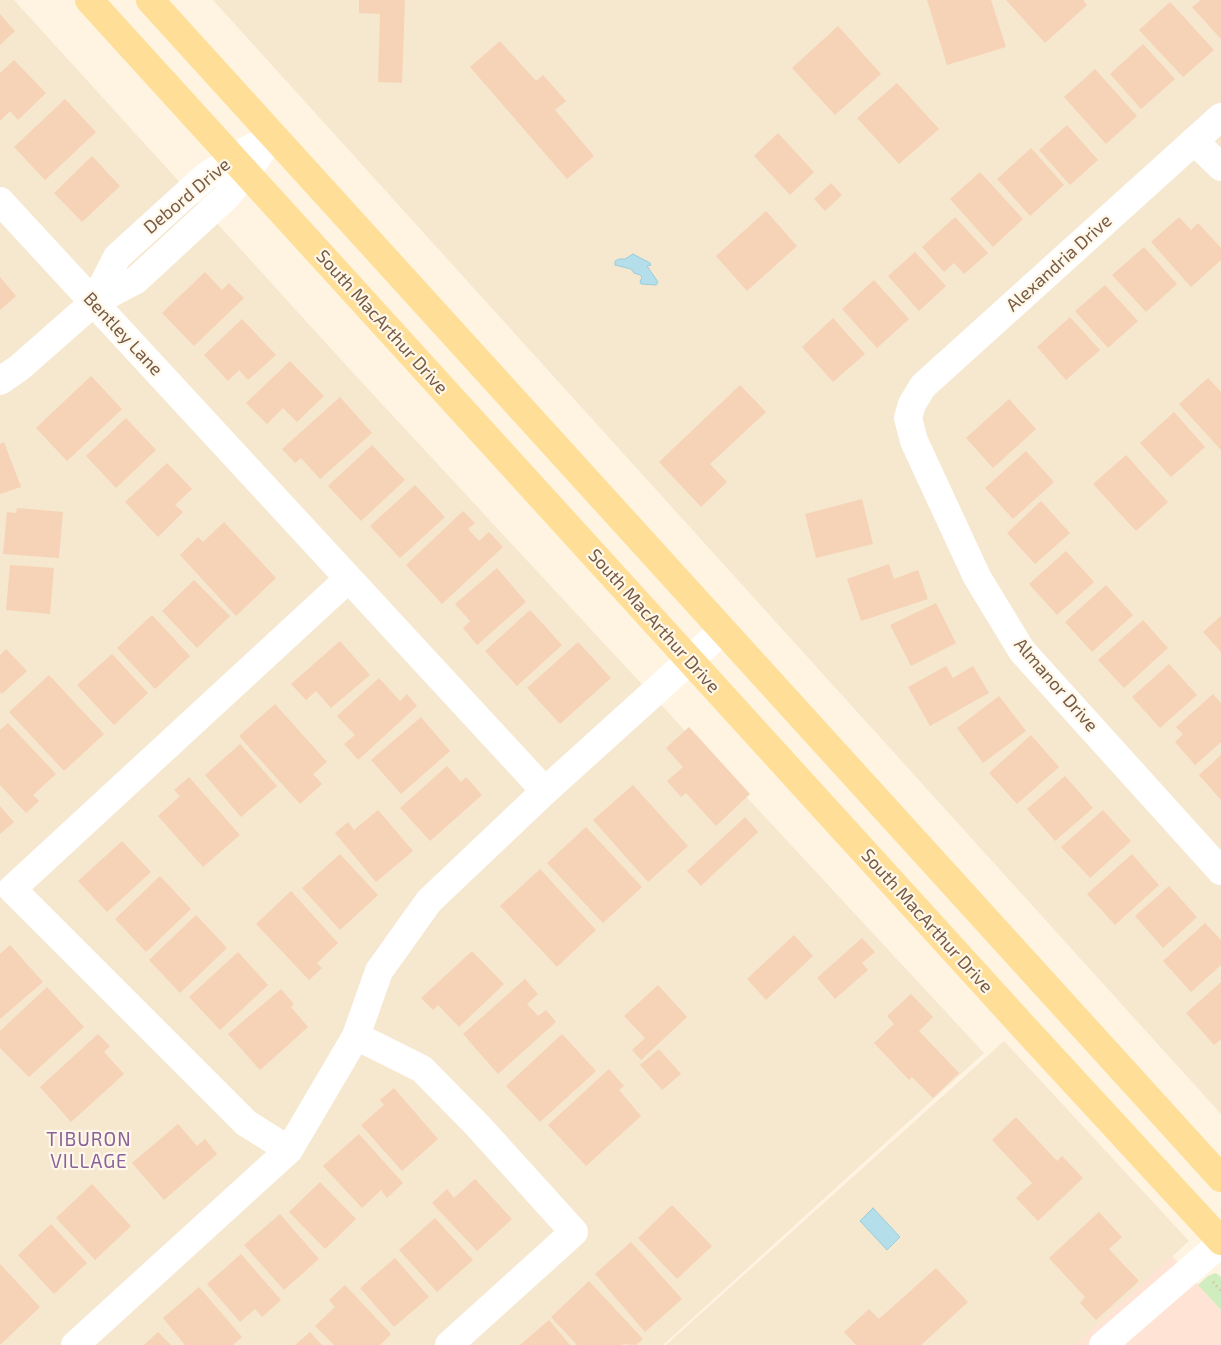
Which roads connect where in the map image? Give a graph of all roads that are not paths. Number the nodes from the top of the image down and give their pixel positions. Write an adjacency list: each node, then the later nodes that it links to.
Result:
1 (89, 0): 6 (main road, South MacArthur Drive)
2 (150, 0): 4 (main road)
3 (1221, 117): 5 (street, Alexandria Drive)
4 (273, 135): 6 (street, Debord Drive); 13 (main road)
5 (1194, 141): 7 (street); 11 (street, Alexandria Drive)
6 (239, 165): 9 (street, Debord Drive); 14 (main road, South MacArthur Drive)
7 (1221, 167)
8 (0, 201): 9 (street, Bentley Lane)
9 (94, 302): 10 (street, Debord Drive); 12 (street, Bentley Lane)
10 (0, 381)
11 (908, 418): 16 (street, Almanor Drive)
12 (348, 579): 15 (street, Bentley Lane); 17 (street)
13 (723, 630): 14 (street); 20 (main road)
14 (690, 660): 15 (street); 21 (main road, South MacArthur Drive)
15 (545, 791): 18 (street)
16 (1221, 871)
17 (6, 894): 19 (street)
18 (356, 1036): 19 (street); 23 (street)
19 (289, 1150): 22 (street)
20 (1221, 1178)
21 (1221, 1242): 24 (street)
22 (75, 1345)
23 (449, 1345)
24 (1103, 1345)

